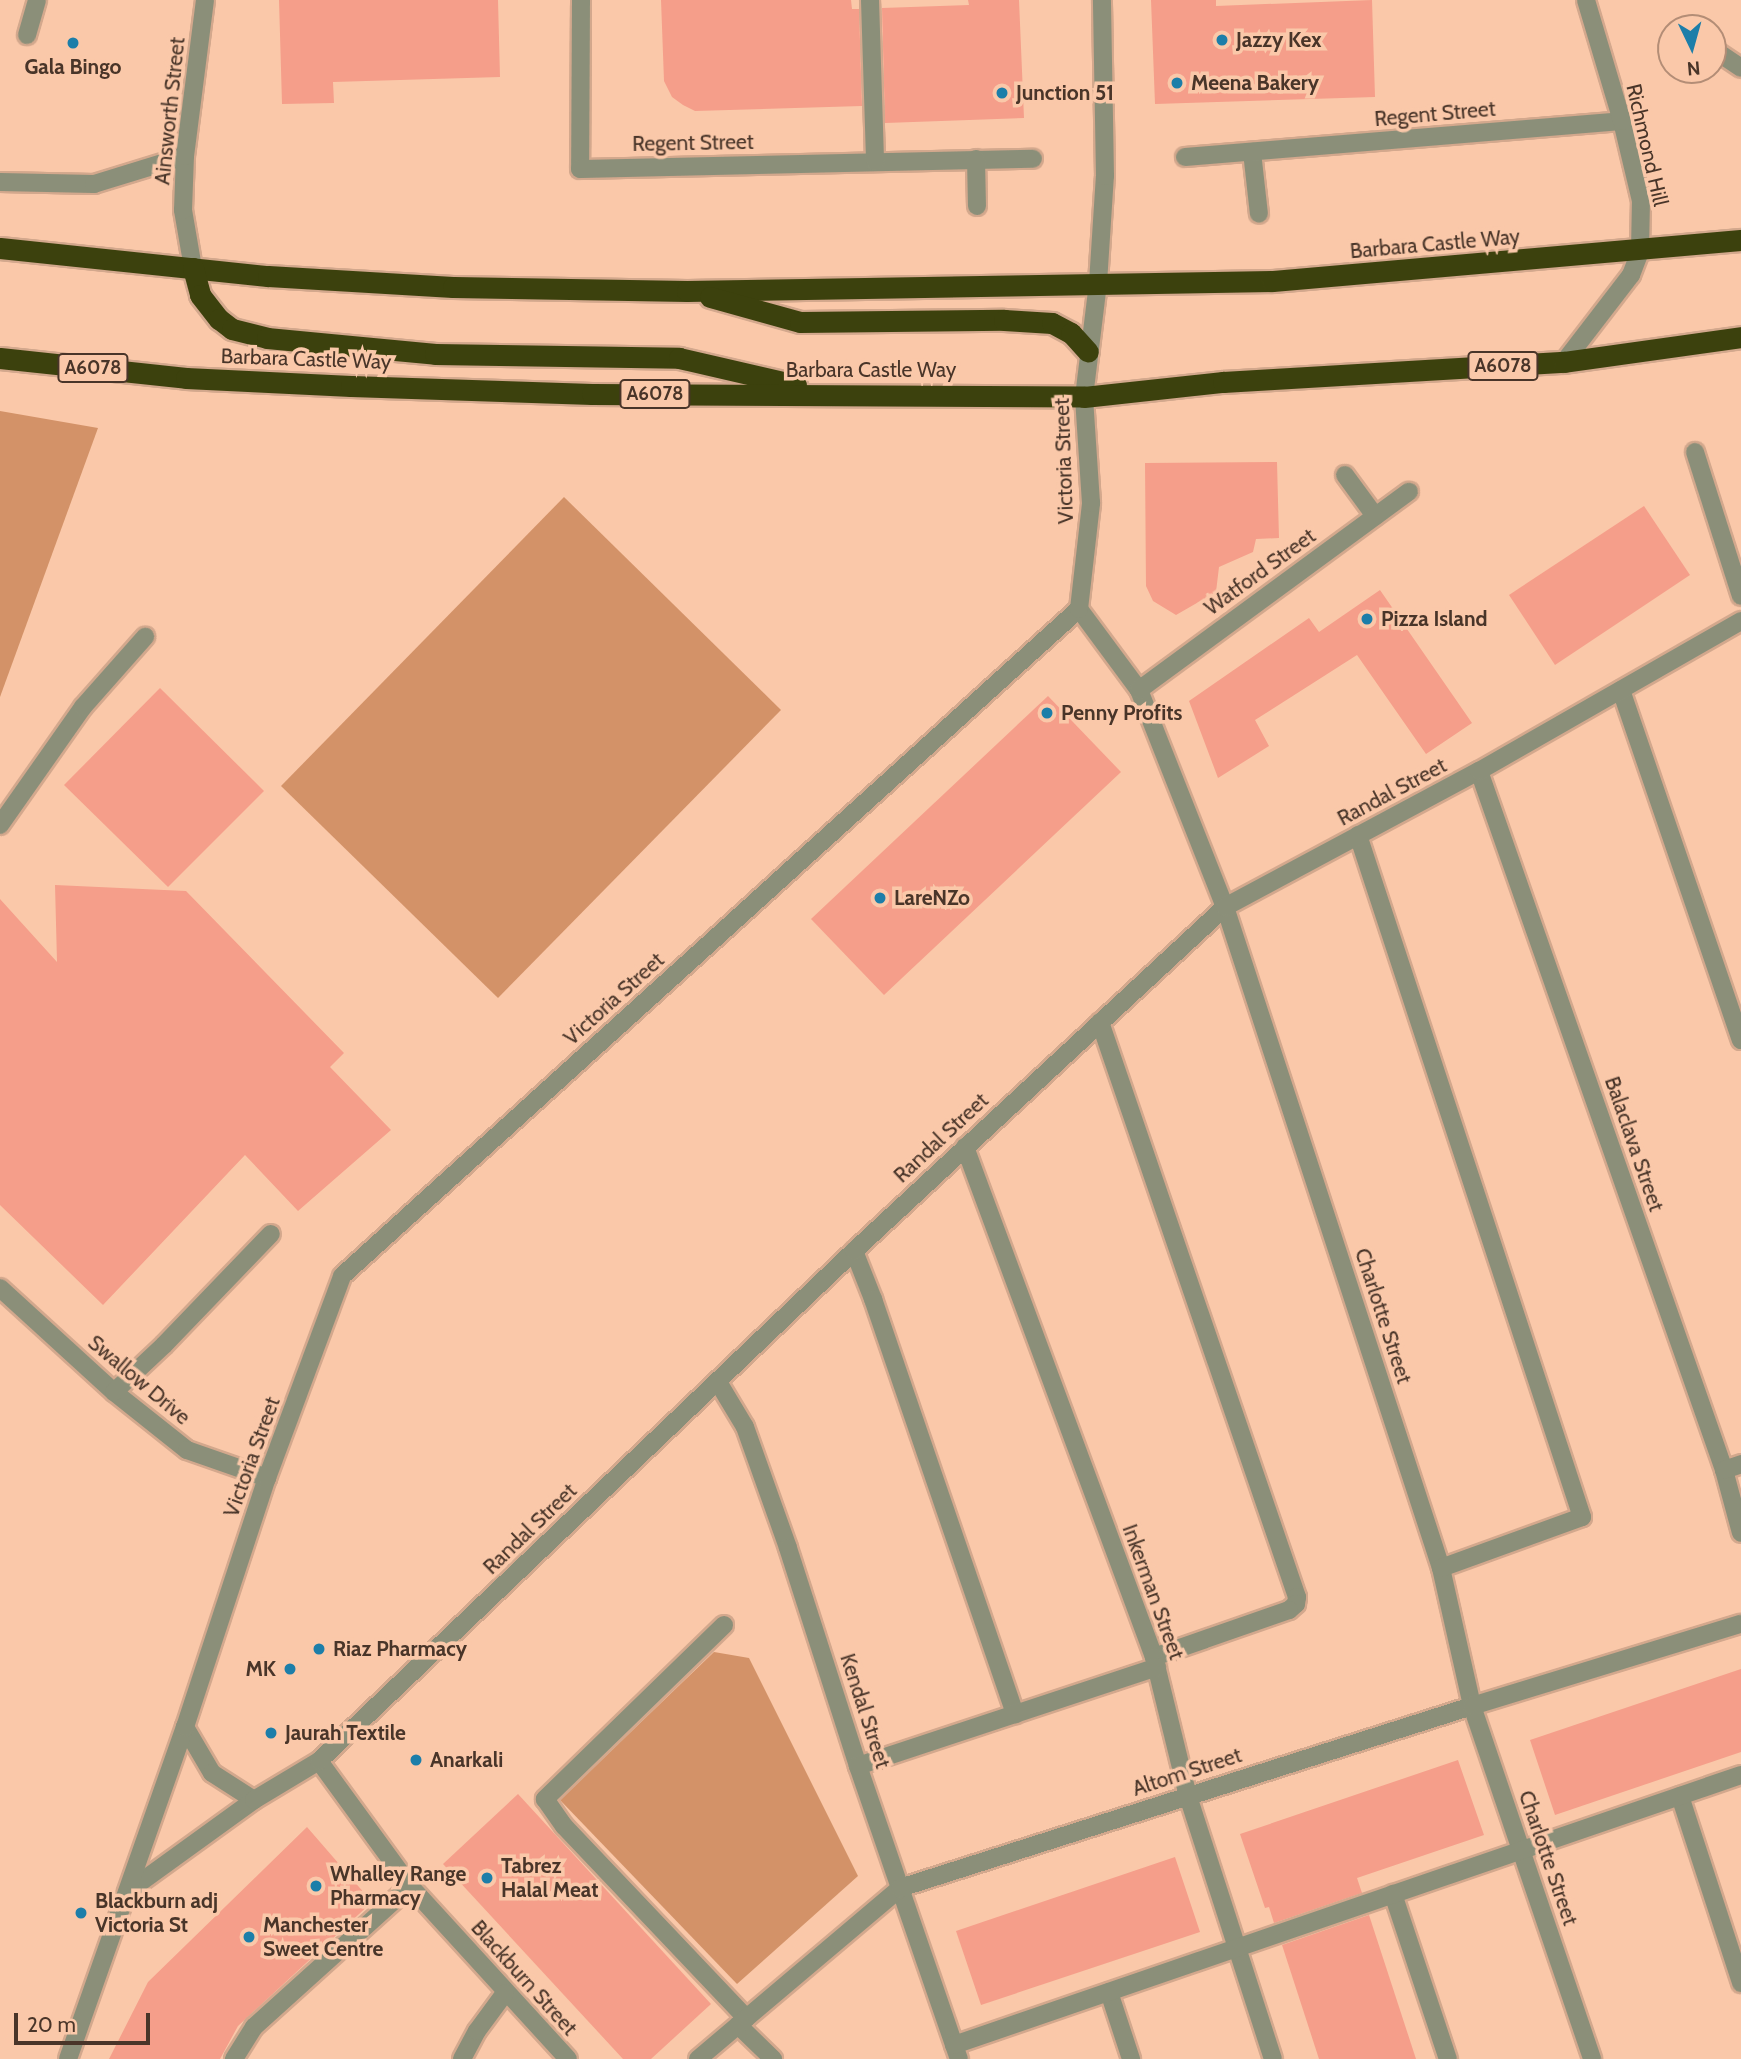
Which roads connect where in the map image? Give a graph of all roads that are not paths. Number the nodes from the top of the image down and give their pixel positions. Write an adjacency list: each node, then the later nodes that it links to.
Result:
1 (37, 0): 7 (street)
2 (205, 0): 10 (street, Ainsworth Street)
3 (581, 0): 14 (street, Regent Street)
4 (870, 0): 14 (street)
5 (1102, 0): 22 (street, Victoria Street)
6 (1586, 0): 8 (street, Richmond Hill)
7 (27, 35)
8 (1622, 121): 9 (street, Regent Street); 20 (street, Richmond Hill)
9 (1252, 152): 11 (street, Regent Street); 17 (street)
10 (185, 156): 15 (street); 21 (street, Ainsworth Street)
11 (1185, 157)
12 (976, 159): 13 (street, Regent Street); 14 (street, Regent Street); 16 (street)
13 (1033, 159)
14 (875, 162)
15 (0, 182)
16 (977, 206)
17 (1259, 214)
18 (1741, 240): 20 (highway, Barbara Castle Way)
19 (0, 248): 21 (highway, Barbara Castle Way)
20 (1640, 251): 22 (highway, Barbara Castle Way); 27 (street, Richmond Hill)
21 (193, 268): 23 (highway, Barbara Castle Way); 28 (highway)
22 (1098, 283): 23 (highway, Barbara Castle Way); 25 (street, Victoria Street)
23 (687, 291): 25 (highway)
24 (1741, 337): 27 (highway, Barbara Castle Way / A6078)
25 (1088, 352): 29 (street, Victoria Street)
26 (0, 358): 28 (highway, Barbara Castle Way / A6078)
27 (1564, 362): 29 (highway, Barbara Castle Way / A6078)
28 (836, 394): 29 (highway, Barbara Castle Way / A6078)
29 (1084, 397): 35 (street, Victoria Street)
30 (1695, 452): 34 (street)
31 (1345, 475): 33 (street)
32 (1409, 492): 33 (street, Watford Street)
33 (1376, 516): 38 (street, Watford Street)
34 (1741, 596)
35 (1079, 609): 38 (street, Charlotte Street); 53 (street, Victoria Street)
36 (1741, 621): 39 (street, Randal Street)
37 (145, 637): 41 (street)
38 (1139, 690): 43 (street, Charlotte Street)
39 (1621, 690): 40 (street, Randal Street); 45 (street)
40 (1479, 771): 42 (street, Randal Street); 52 (street, Balaclava Street)
41 (0, 825)
42 (1358, 835): 43 (street, Randal Street); 55 (street)
43 (1225, 907): 44 (street, Randal Street); 55 (street, Charlotte Street)
44 (1100, 1022): 46 (street, Randal Street); 58 (street)
45 (1741, 1040)
46 (965, 1147): 48 (street, Randal Street); 58 (street, Inkerman Street)
47 (271, 1234): 51 (street)
48 (854, 1251): 50 (street, Randal Street); 60 (street)
49 (0, 1288): 51 (street, Swallow Drive)
50 (718, 1382): 62 (street, Randal Street); 63 (street, Kendal Street)
51 (114, 1392): 53 (street, Swallow Drive)
52 (1733, 1467): 54 (street, Balaclava Street)
53 (267, 1478): 61 (street, Victoria Street)
54 (1741, 1533)
55 (1441, 1568): 59 (street, Charlotte Street)
56 (1741, 1624): 59 (street, Altom Street)
57 (724, 1625): 77 (street)
58 (1155, 1662): 60 (street); 65 (street, Inkerman Street)
59 (1472, 1706): 65 (street, Altom Street); 68 (street, Charlotte Street)
60 (1015, 1714): 63 (street)
61 (185, 1727): 67 (street); 71 (street, Victoria Street)
62 (319, 1761): 67 (street, Randal Street); 69 (street, Blackburn Street)
63 (858, 1766): 70 (street, Kendal Street)
64 (1741, 1775): 66 (street)
65 (1188, 1796): 70 (street, Altom Street); 73 (street, Inkerman Street)
66 (1680, 1796): 68 (street); 74 (street)
67 (254, 1800): 71 (street, Randal Street)
68 (1522, 1851): 72 (street); 88 (street, Charlotte Street)
69 (410, 1886): 76 (street, Blackburn Street); 80 (street)
70 (900, 1888): 77 (street, Altom Street); 78 (street, Kendal Street)
71 (127, 1892): 79 (street, Victoria Street)
72 (1393, 1894): 73 (street); 87 (street)
73 (1235, 1947): 75 (street); 86 (street, Inkerman Street)
74 (1741, 1983)
75 (1109, 1992): 78 (street); 85 (street)
76 (505, 1993): 81 (street); 82 (street, Blackburn Street)
77 (742, 2022): 83 (street, Altom Street); 84 (street)
78 (957, 2052)
79 (68, 2059)
80 (234, 2059)
81 (462, 2059)
82 (568, 2059)
83 (698, 2059)
84 (773, 2059)
85 (1131, 2059)
86 (1273, 2059)
87 (1448, 2059)
88 (1592, 2059)

